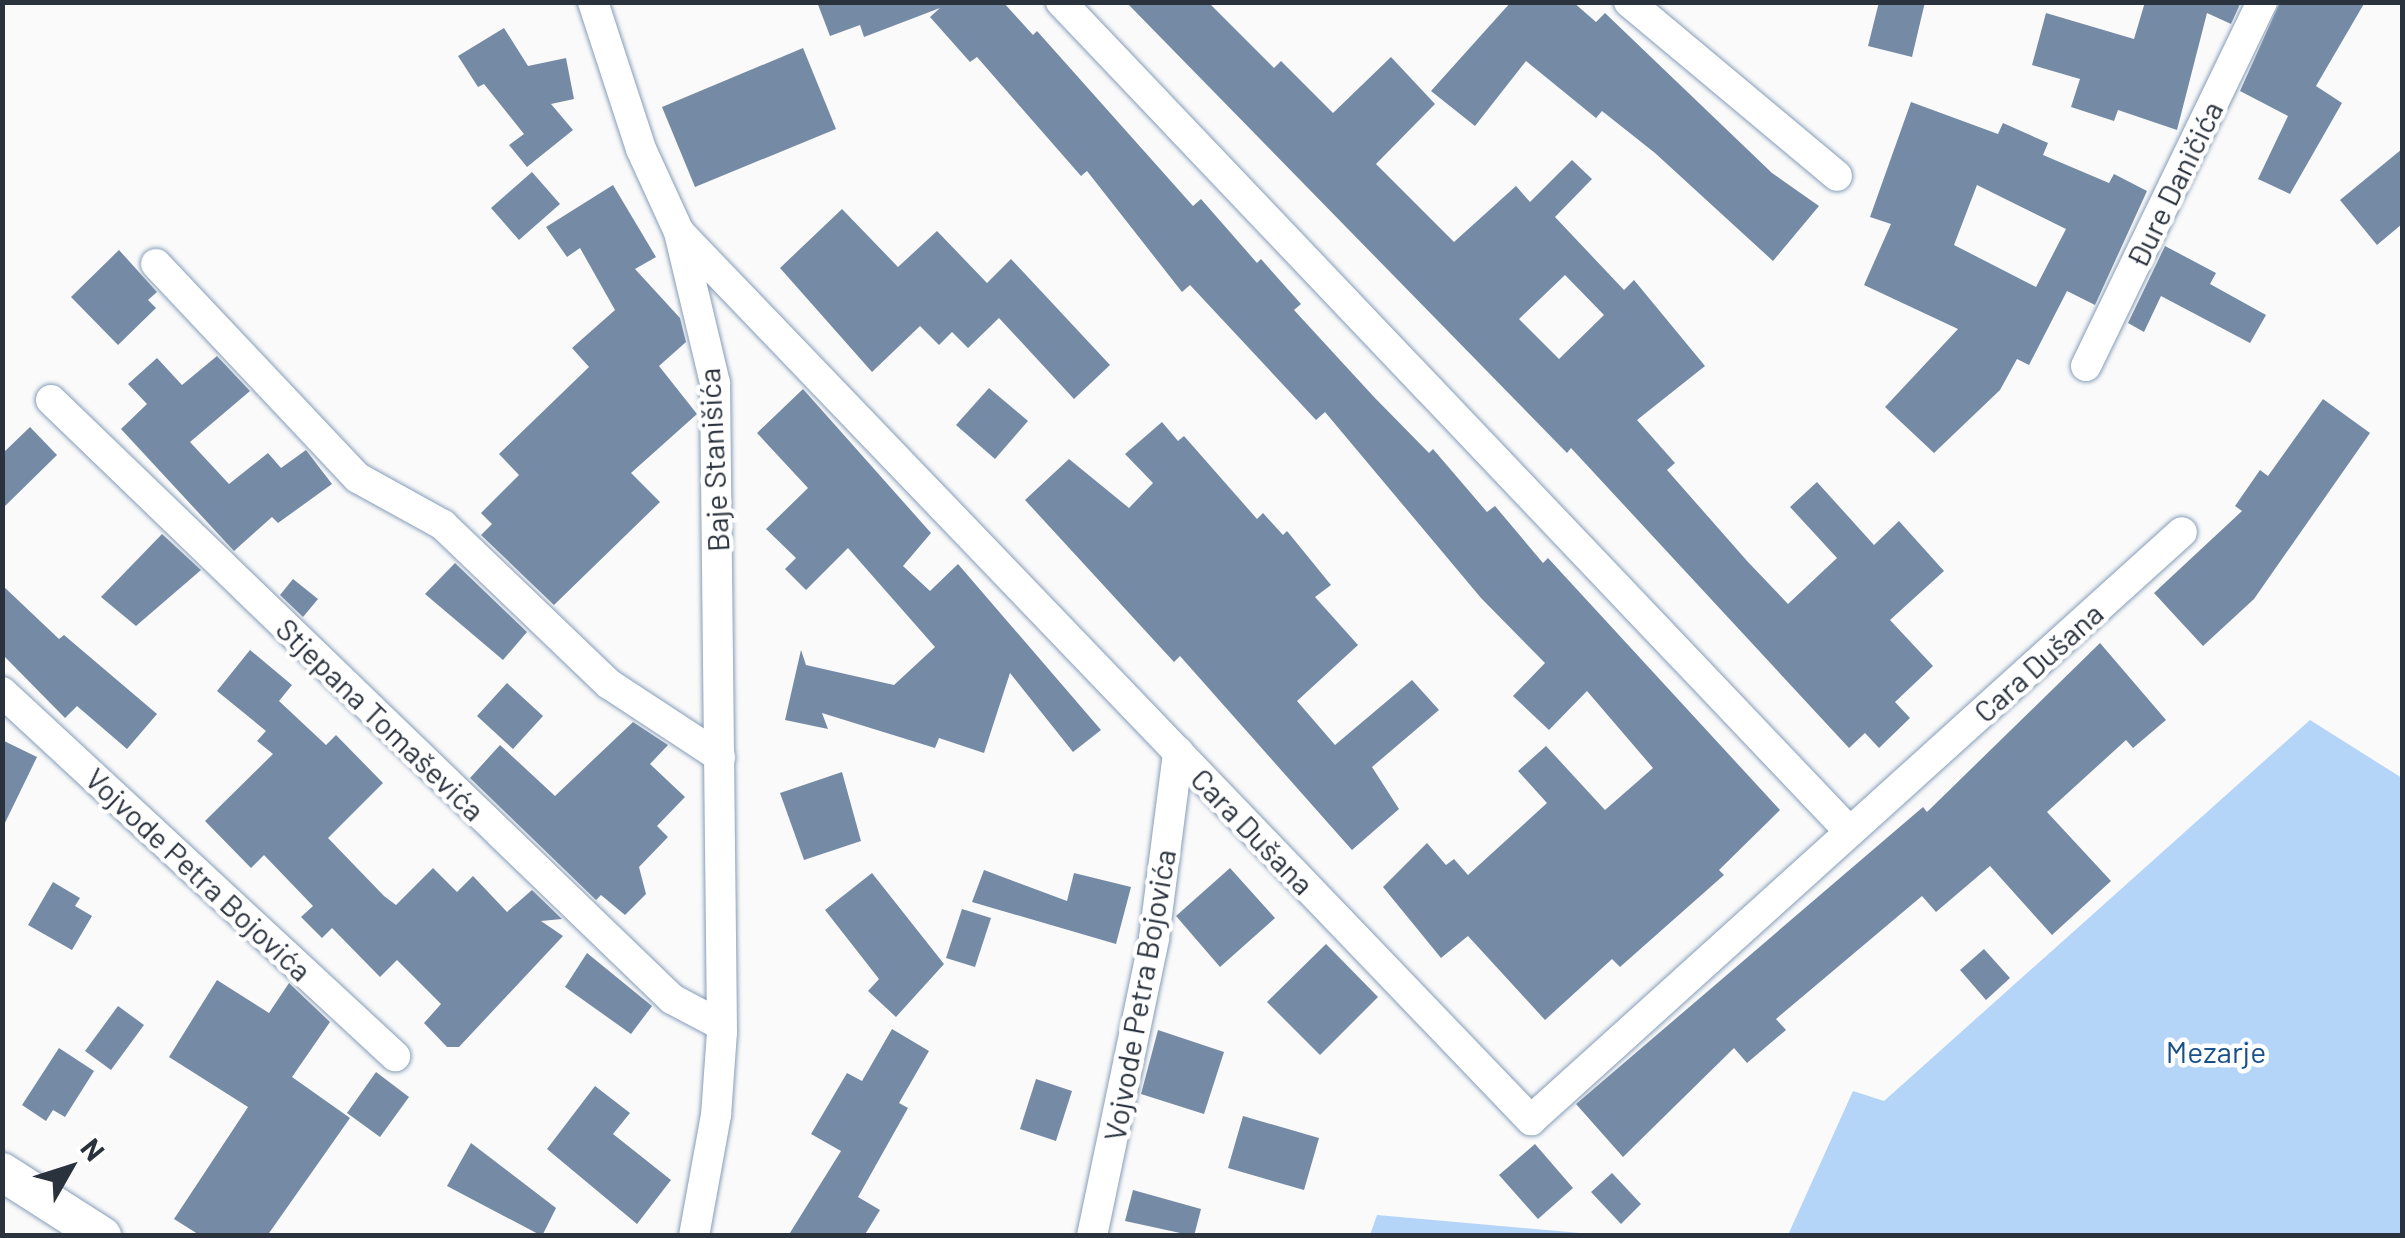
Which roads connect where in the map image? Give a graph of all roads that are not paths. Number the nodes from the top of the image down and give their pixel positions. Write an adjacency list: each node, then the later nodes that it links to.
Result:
1 (593, 2): 6 (street, Baje Stanišića)
2 (1061, 2): 14 (street)
3 (1629, 2): 5 (street)
4 (2262, 2): 8 (street, Đure Daničića)
5 (1836, 176)
6 (679, 232): 12 (street, Cara Dušana); 13 (street, Baje Stanišića)
7 (156, 264): 13 (street)
8 (2086, 366)
9 (50, 400): 15 (street, Stjepana Tomaševića)
10 (2182, 532): 14 (street, Cara Dušana)
11 (2, 692): 16 (street, Vojvode Petra Bojovića)
12 (1178, 752): 14 (street, Cara Dušana); 20 (street, Vojvode Petra Bojovića)
13 (720, 757): 15 (street, Baje Stanišića)
14 (1850, 832)
15 (721, 1025): 19 (street, Baje Stanišića)
16 (395, 1056)
17 (2, 1172): 18 (street)
18 (102, 1236)
19 (694, 1236)
20 (1092, 1236)

